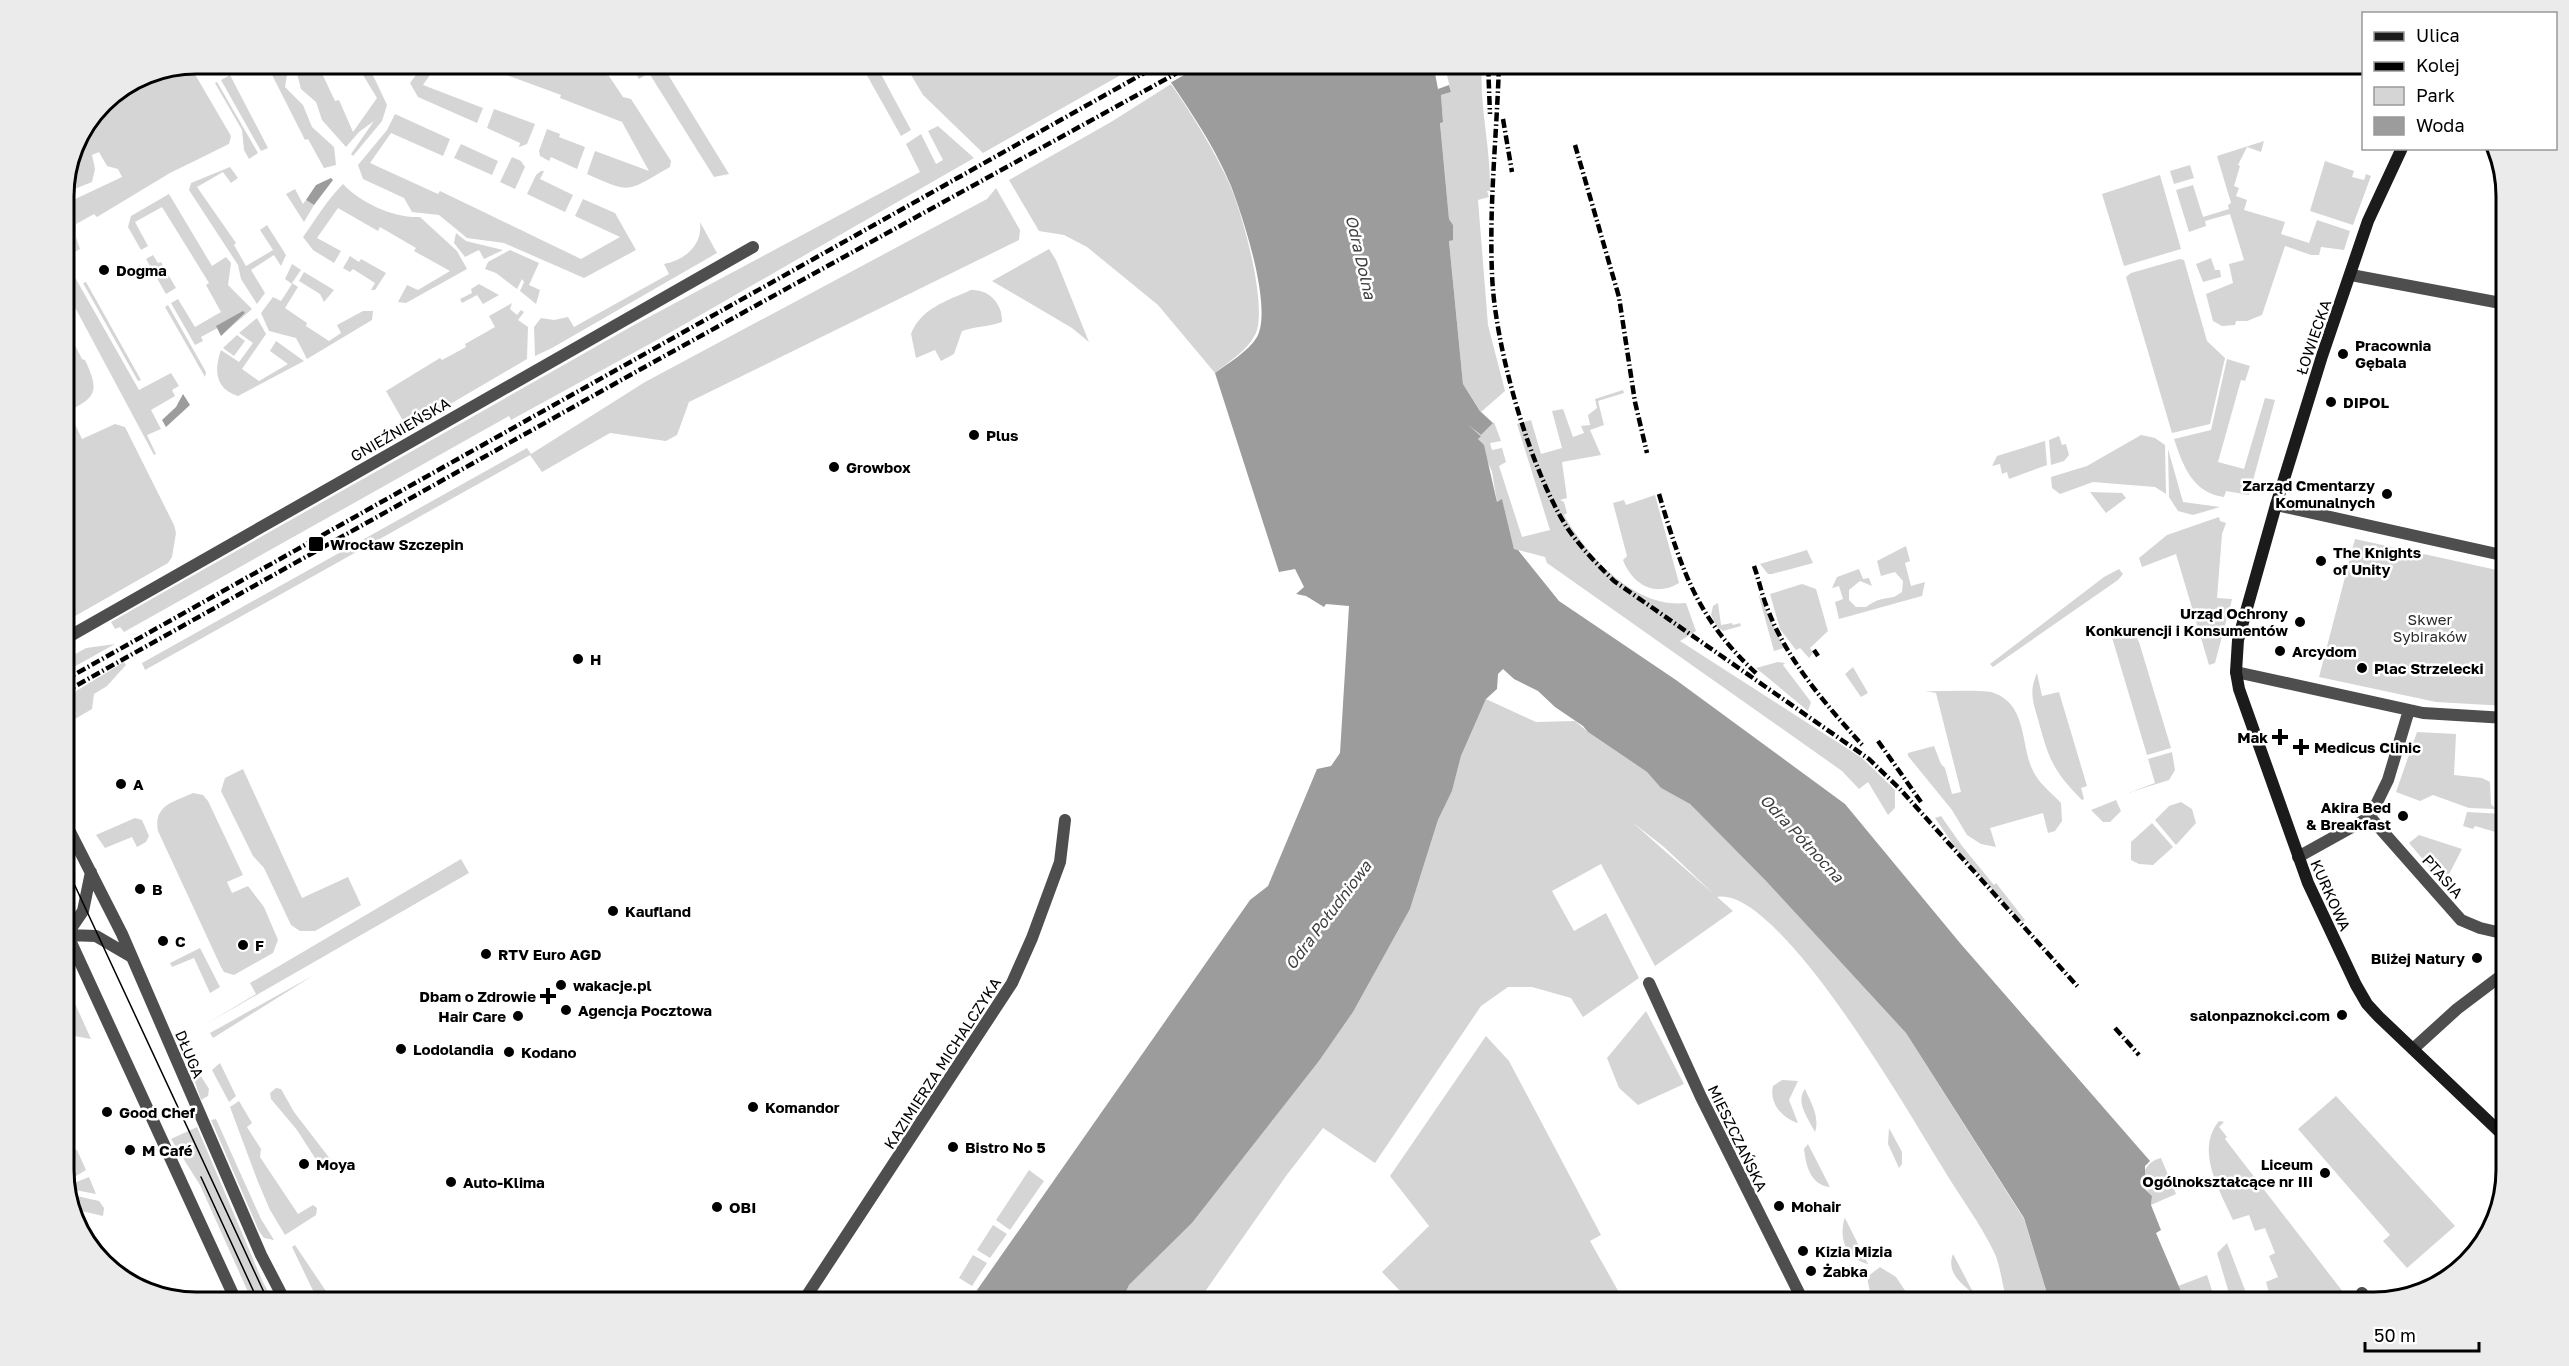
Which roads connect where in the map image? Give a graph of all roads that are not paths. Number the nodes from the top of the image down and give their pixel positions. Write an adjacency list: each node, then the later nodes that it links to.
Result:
1 (2401, 150): 3 (main road, ŁOWIECKA)
2 (753, 247): 8 (street, GNIEŹNIEŃSKA)
3 (2351, 275): 4 (street); 5 (main road, ŁOWIECKA)
4 (2495, 302)
5 (2276, 505): 6 (main road, ŁOWIECKA); 7 (street)
6 (2266, 540): 9 (main road, KURKOWA)
7 (2495, 554)
8 (74, 634)
9 (2236, 672): 10 (street); 15 (main road, KURKOWA)
10 (2409, 710): 11 (street); 12 (street)
11 (2496, 717)
12 (2370, 817): 15 (street); 18 (street, PTASIA)
13 (1065, 820): 28 (street, KAZIMIERZA MICHALCZYKA)
14 (74, 839): 16 (street, DŁUGA)
15 (2298, 857): 24 (main road, KURKOWA)
16 (91, 871): 17 (street); 21 (street, DŁUGA)
17 (74, 922)
18 (2496, 931)
19 (74, 935): 21 (street)
20 (74, 953): 26 (street)
21 (132, 957): 27 (street, DŁUGA)
22 (2496, 980): 24 (street)
23 (1649, 983): 29 (street, MIESZCZAŃSKA)
24 (2413, 1049): 25 (main road, KURKOWA)
25 (2496, 1128)
26 (232, 1292)
27 (280, 1292)
28 (809, 1292)
29 (1798, 1292)

